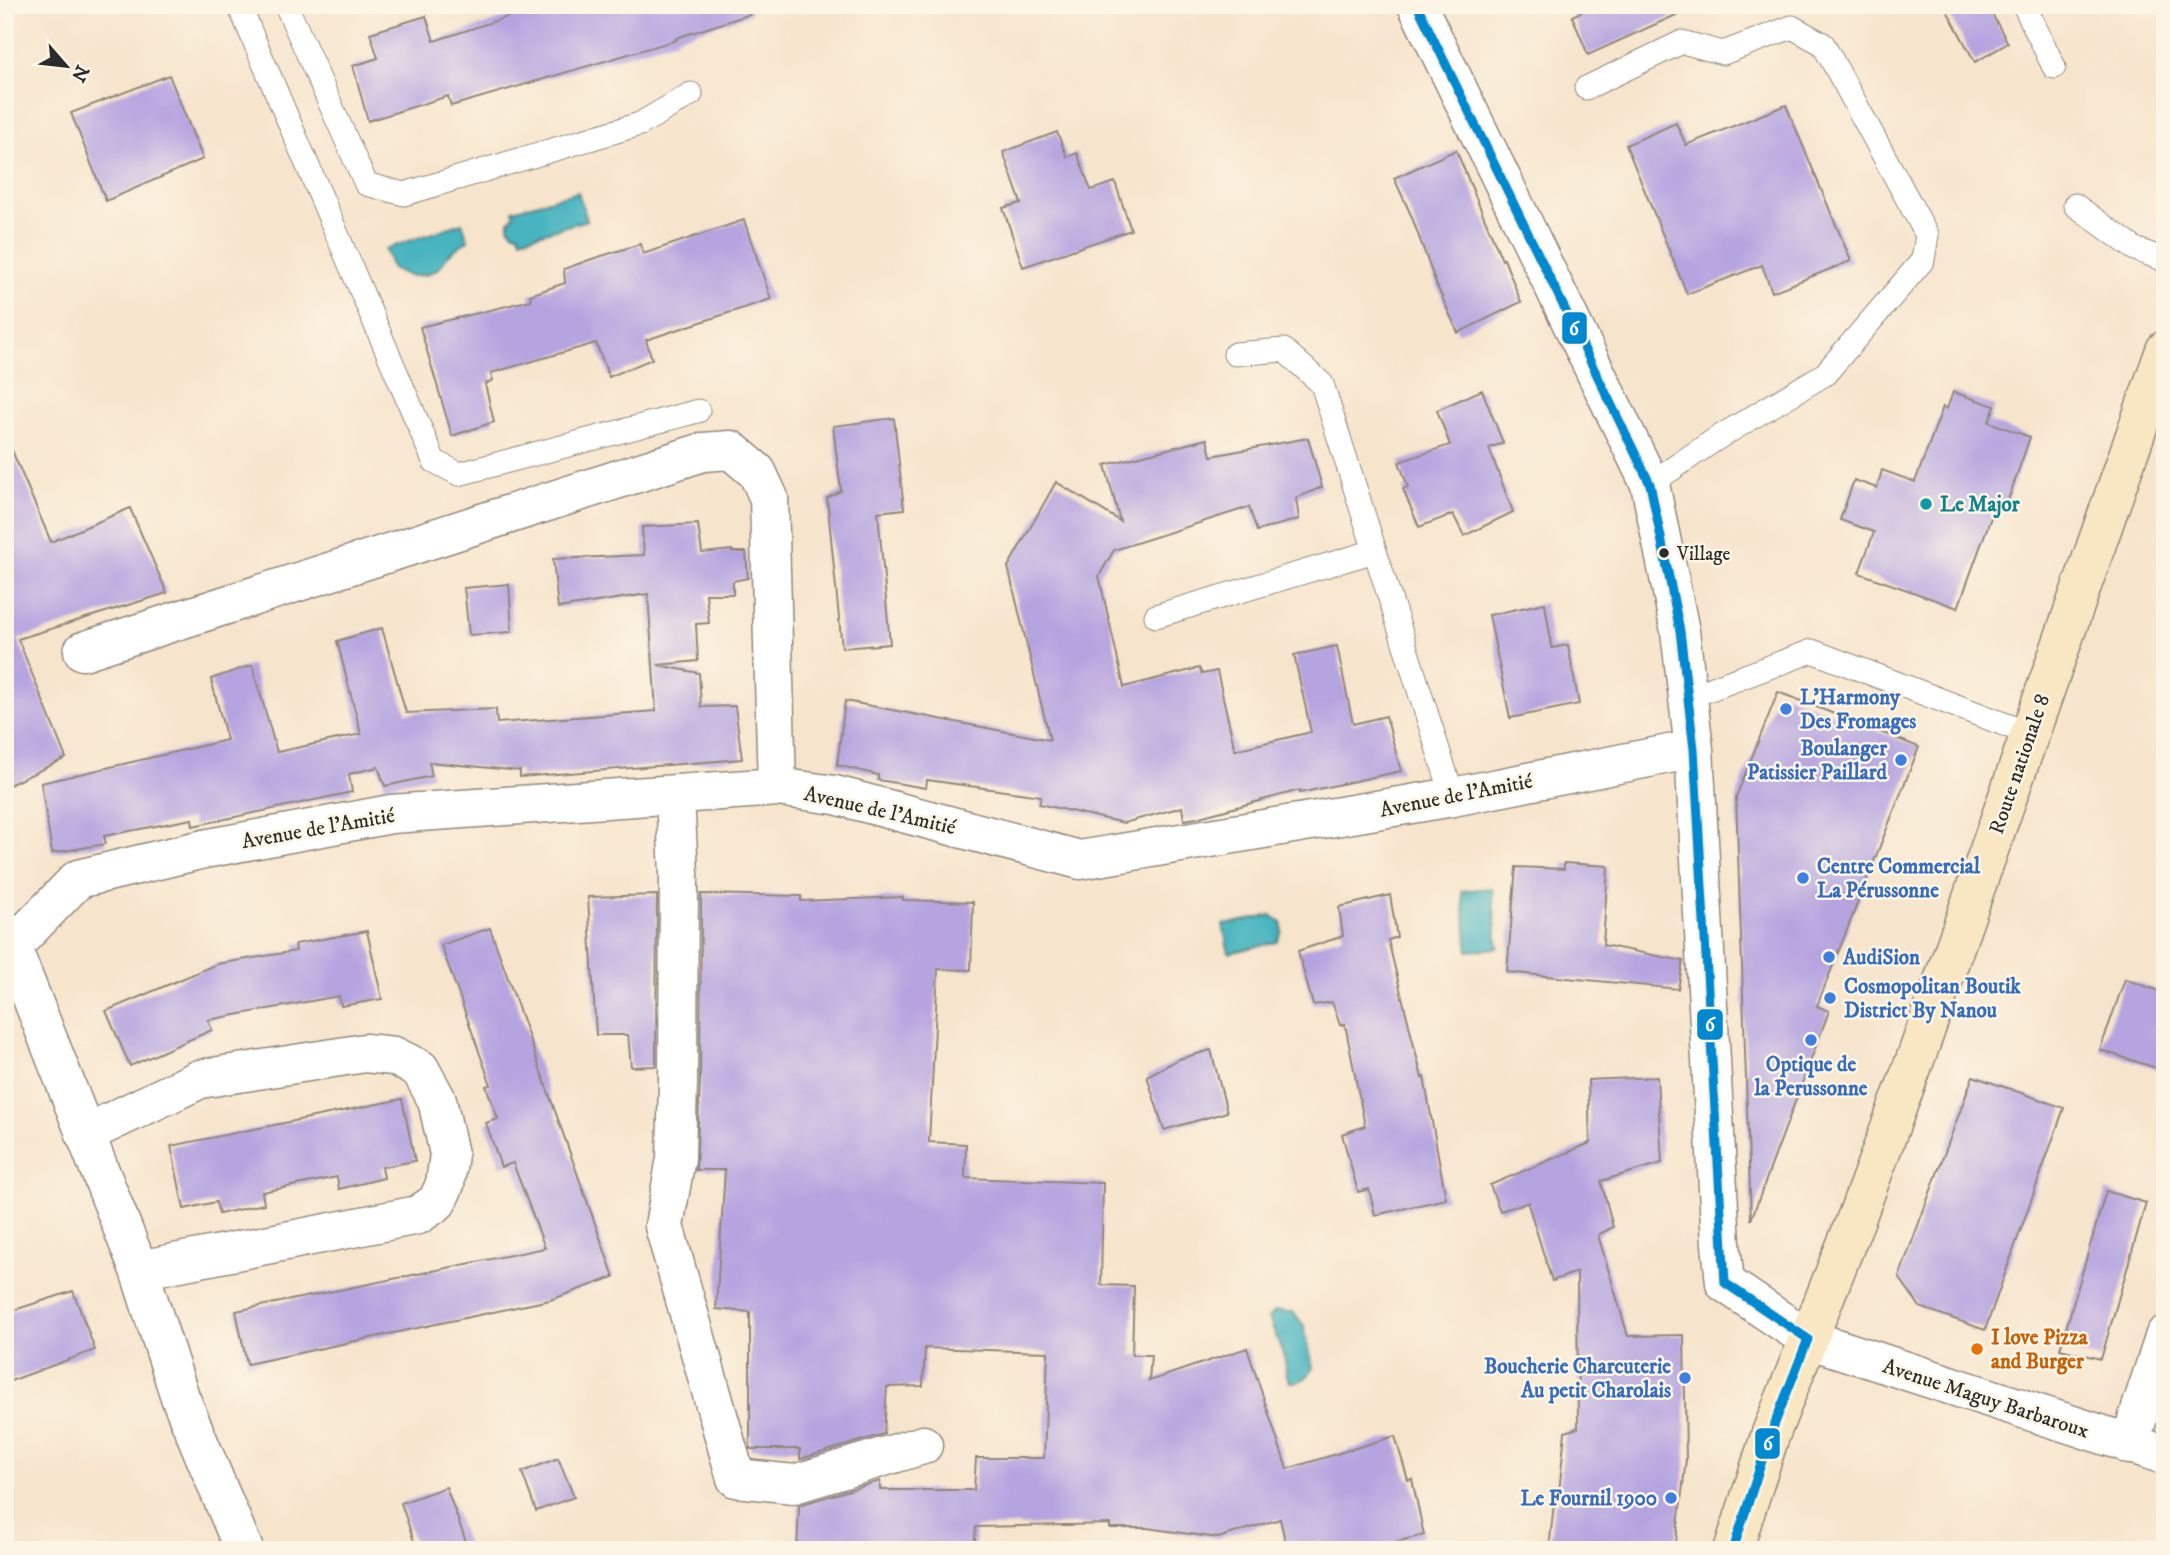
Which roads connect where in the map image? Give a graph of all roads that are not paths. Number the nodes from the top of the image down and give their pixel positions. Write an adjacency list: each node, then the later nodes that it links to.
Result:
1 (239, 5): 12 (lane)
2 (286, 5): 7 (lane)
3 (1418, 5): 13 (street)
4 (2024, 5): 5 (lane)
5 (2054, 67)
6 (1586, 88): 13 (lane)
7 (691, 94)
8 (2075, 205): 9 (lane)
9 (2165, 260)
10 (2165, 350): 18 (main road, Route nationale 8)
11 (1236, 355): 14 (lane)
12 (698, 411)
13 (1650, 484): 17 (street)
14 (1375, 551): 15 (lane); 22 (lane)
15 (1156, 616)
16 (83, 651): 20 (street)
17 (1689, 697): 18 (lane); 19 (street)
18 (2030, 734): 27 (main road, Route nationale 8)
19 (1694, 749): 22 (street, Avenue de l'Amitié); 27 (street, Avenue Maguy Barbaroux)
20 (777, 788): 21 (street, Avenue de l'Amitié); 22 (street, Avenue de l'Amitié)
21 (675, 796): 23 (street, Avenue de l'Amitié); 28 (street)
22 (1453, 797)
23 (8, 942): 24 (street)
24 (85, 1134): 25 (street); 25 (street)
25 (139, 1270): 30 (street)
26 (2165, 1335): 29 (street)
27 (1808, 1339): 29 (street, Avenue Maguy Barbaroux); 31 (main road, Route nationale 8)
28 (923, 1445)
29 (2147, 1450)
30 (244, 1550)
31 (1733, 1550)

